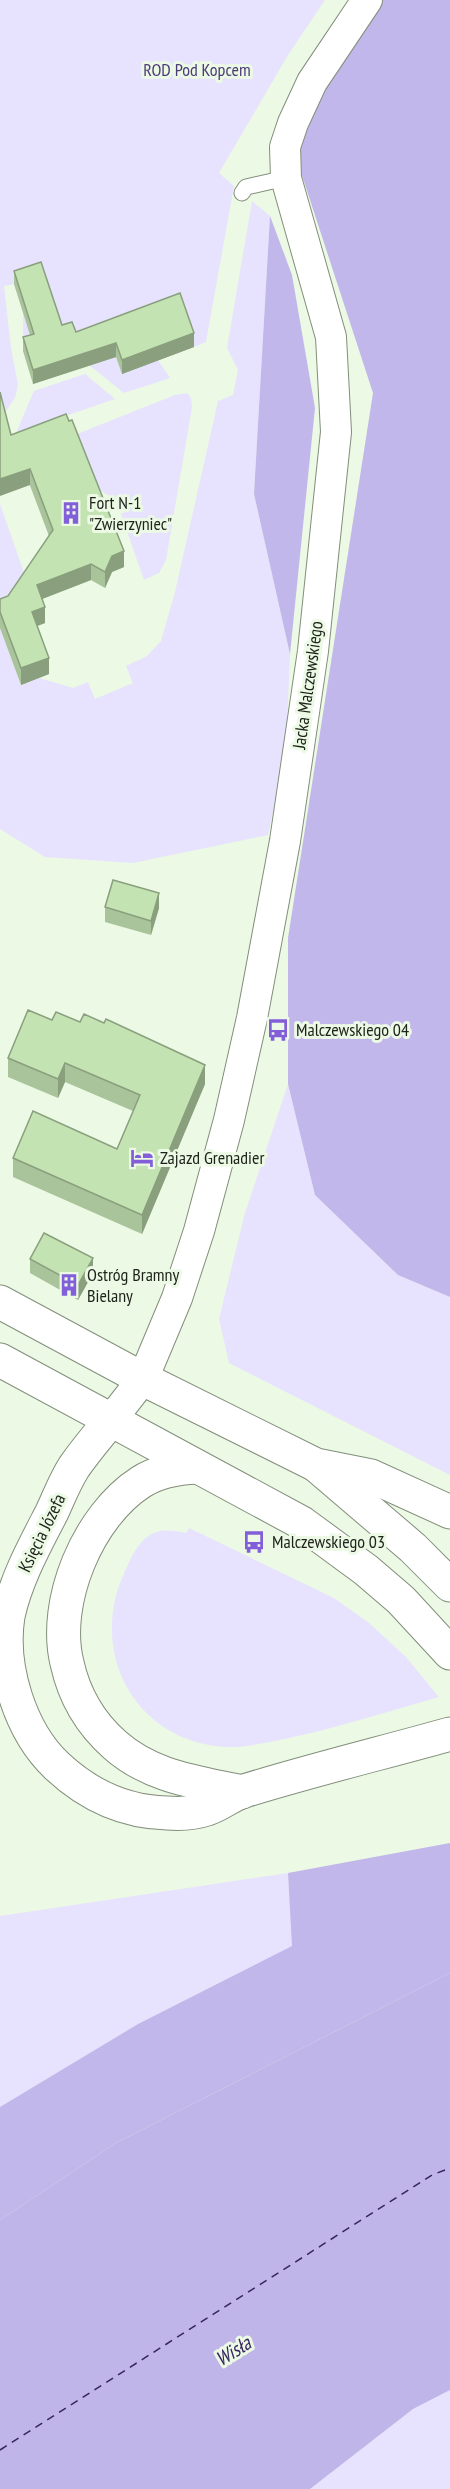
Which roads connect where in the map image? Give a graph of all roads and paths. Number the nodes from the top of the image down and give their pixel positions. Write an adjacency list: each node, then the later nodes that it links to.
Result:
1 (367, 0): 2 (street, Jacka Malczewskiego)
2 (286, 178): 3 (lane); 6 (street, Jacka Malczewskiego)
3 (242, 193)
4 (0, 1302): 6 (street)
5 (0, 1360): 7 (street)
6 (143, 1379): 7 (street, Księcia Józefa); 8 (street)
7 (110, 1420): 9 (street); 14 (street, Księcia Józefa)
8 (316, 1465): 10 (street); 11 (street)
9 (197, 1467): 12 (street); 14 (street, Księcia Józefa)
10 (450, 1512)
11 (450, 1585)
12 (450, 1653)
13 (450, 1734): 14 (street, Księcia Józefa)
14 (242, 1792)

